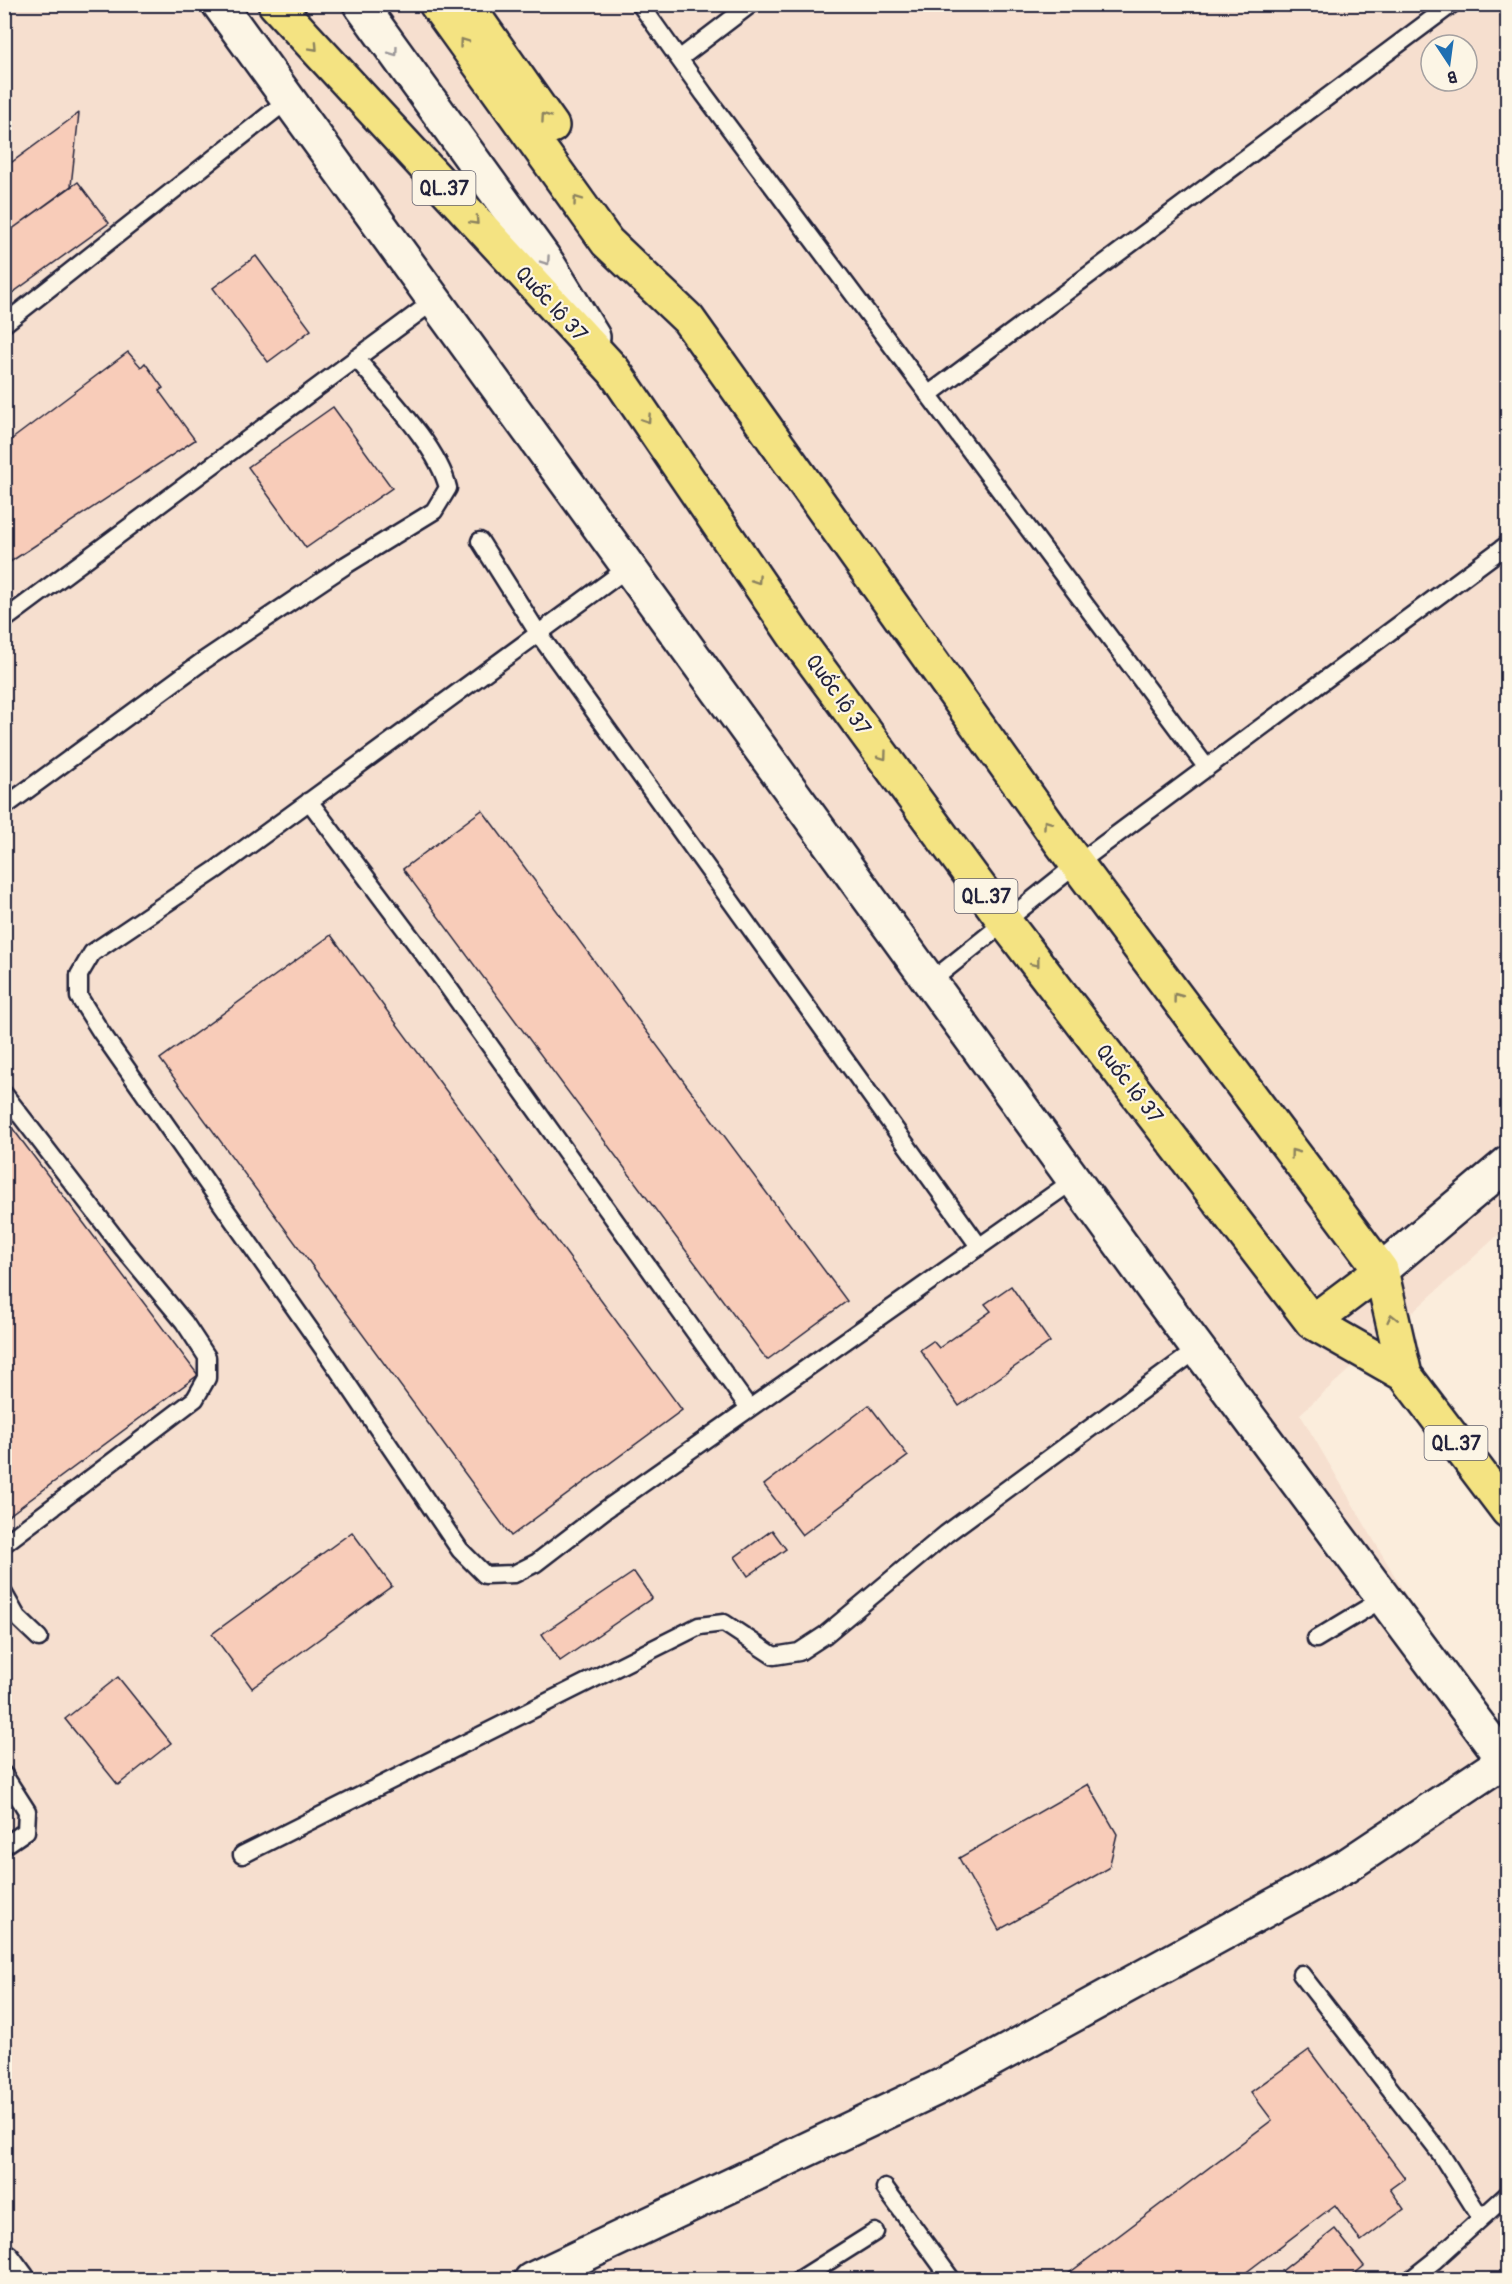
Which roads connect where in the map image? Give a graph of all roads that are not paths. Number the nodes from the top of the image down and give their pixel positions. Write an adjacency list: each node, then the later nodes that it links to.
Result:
1 (219, 4): 10 (street)
2 (275, 4): 15 (highway, Quốc lộ 37 / QL.37, one-way to 15)
3 (360, 4): 15 (street, one-way to 15)
4 (436, 4): 12 (highway, Quốc lộ 37 / QL.37, one-way to 4)
5 (466, 4): 12 (highway, one-way to 5)
6 (640, 4): 9 (lane)
7 (751, 4): 9 (lane)
8 (1452, 4): 16 (lane)
9 (679, 59): 16 (lane)
10 (289, 99): 11 (street); 13 (lane)
11 (435, 300): 14 (lane); 19 (street)
12 (688, 319): 25 (highway, Quốc lộ 37 / QL.37, one-way to 12)
13 (4, 324)
14 (356, 358): 20 (lane); 24 (lane)
15 (614, 371): 26 (highway, Quốc lộ 37 / QL.37, one-way to 26)
16 (928, 395): 22 (lane)
17 (480, 541): 21 (lane)
18 (1508, 544): 22 (lane)
19 (628, 567): 21 (lane); 27 (street)
20 (4, 620)
21 (538, 633): 23 (lane); 31 (lane)
22 (1207, 768): 25 (lane)
23 (309, 801): 36 (lane); 36 (lane)
24 (4, 807)
25 (1077, 864): 26 (lane); 32 (highway, Quốc lộ 37 / QL.37, one-way to 25)
26 (1005, 922): 27 (lane); 33 (highway, Quốc lộ 37 / QL.37, one-way to 33)
27 (930, 982): 30 (street)
28 (4, 1094): 38 (lane)
29 (1508, 1163): 32 (street)
30 (1074, 1180): 31 (lane); 34 (street)
31 (979, 1246): 36 (lane)
32 (1381, 1270): 33 (highway); 35 (highway, Quốc lộ 37 / QL.37, one-way to 32)
33 (1312, 1322): 35 (highway, Quốc lộ 37 / QL.37)
34 (1198, 1349): 40 (street); 46 (lane)
35 (1405, 1375): 37 (highway, Quốc lộ 37 / QL.37)
36 (749, 1408)
37 (1508, 1511)
38 (4, 1544)
39 (4, 1594): 41 (lane)
40 (1384, 1598): 42 (lane); 43 (street)
41 (39, 1638)
42 (1316, 1639)
43 (1506, 1761): 54 (street)
44 (4, 1775): 45 (lane)
45 (4, 1846)
46 (242, 1855)
47 (1301, 1974): 50 (lane)
48 (885, 2188): 56 (lane)
49 (1508, 2194): 50 (lane)
50 (1481, 2218): 57 (lane)
51 (875, 2232): 55 (lane)
52 (4, 2261): 53 (street)
53 (18, 2280)
54 (531, 2280)
55 (799, 2280)
56 (952, 2280)
57 (1410, 2280)

